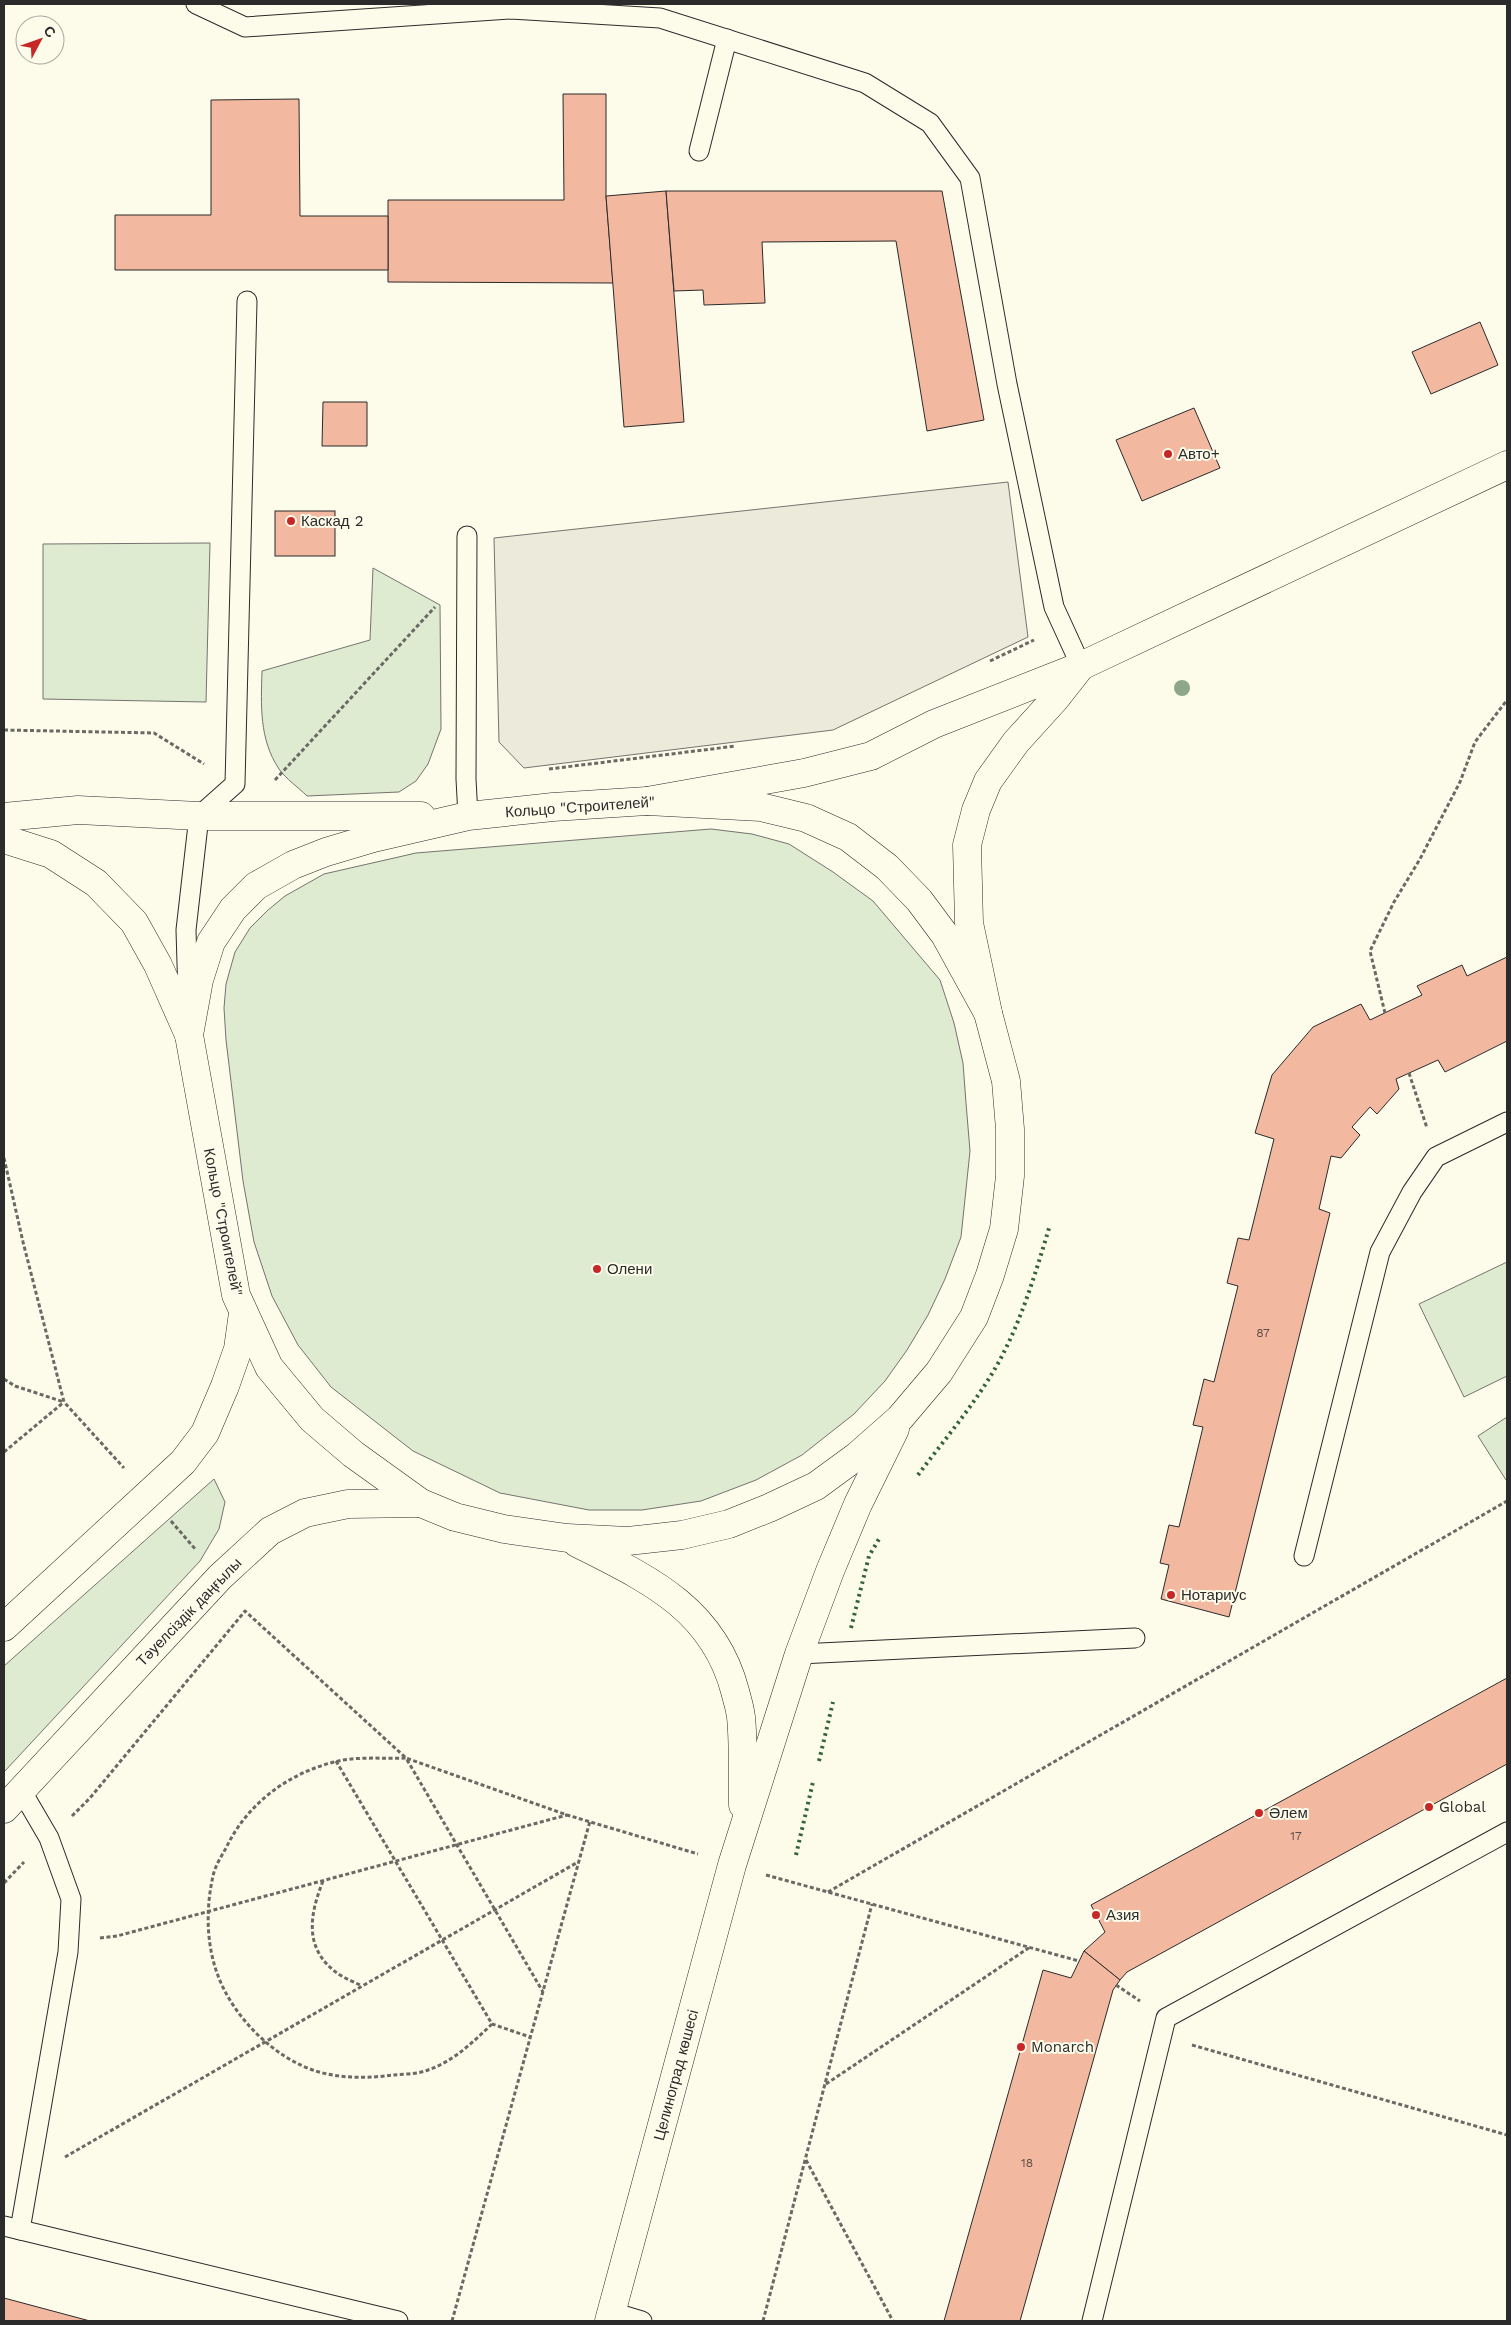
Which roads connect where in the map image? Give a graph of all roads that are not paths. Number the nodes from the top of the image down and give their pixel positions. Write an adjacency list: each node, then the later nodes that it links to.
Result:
1 (196, 4): 2 (lane)
2 (727, 39): 3 (lane); 7 (lane)
3 (699, 151)
4 (247, 301): 9 (lane)
5 (1507, 465): 7 (street)
6 (467, 536): 10 (lane)
7 (1081, 666): 8 (street); 13 (street)
8 (647, 801): 10 (street, Кольцо "Строителей"); 13 (street, Кольцо "Строителей")
9 (199, 816): 10 (street); 11 (street); 14 (lane)
10 (468, 816): 14 (street, Кольцо "Строителей")
11 (4, 817)
12 (4, 839): 14 (street)
13 (988, 1012): 17 (street, Кольцо "Строителей")
14 (189, 1035): 16 (street, Кольцо "Строителей")
15 (1507, 1122): 20 (lane)
16 (243, 1313): 18 (street, Кольцо "Строителей"); 21 (street)
17 (900, 1418): 19 (street, Кольцо "Строителей"); 23 (street, Целиноград көшесі)
18 (421, 1503): 19 (street, Кольцо "Строителей"); 24 (street, Тәуелсіздік даңғылы)
19 (567, 1538): 25 (street)
20 (1304, 1556)
21 (4, 1627)
22 (1135, 1638): 23 (lane)
23 (799, 1654): 25 (street, Целиноград көшесі)
24 (13, 1799): 27 (lane)
25 (743, 1829): 28 (street, Целиноград көшесі)
26 (1507, 1832): 31 (lane)
27 (12, 2228): 29 (lane)
28 (610, 2316): 30 (lane)
29 (398, 2321)
30 (642, 2321)
31 (1092, 2321)

